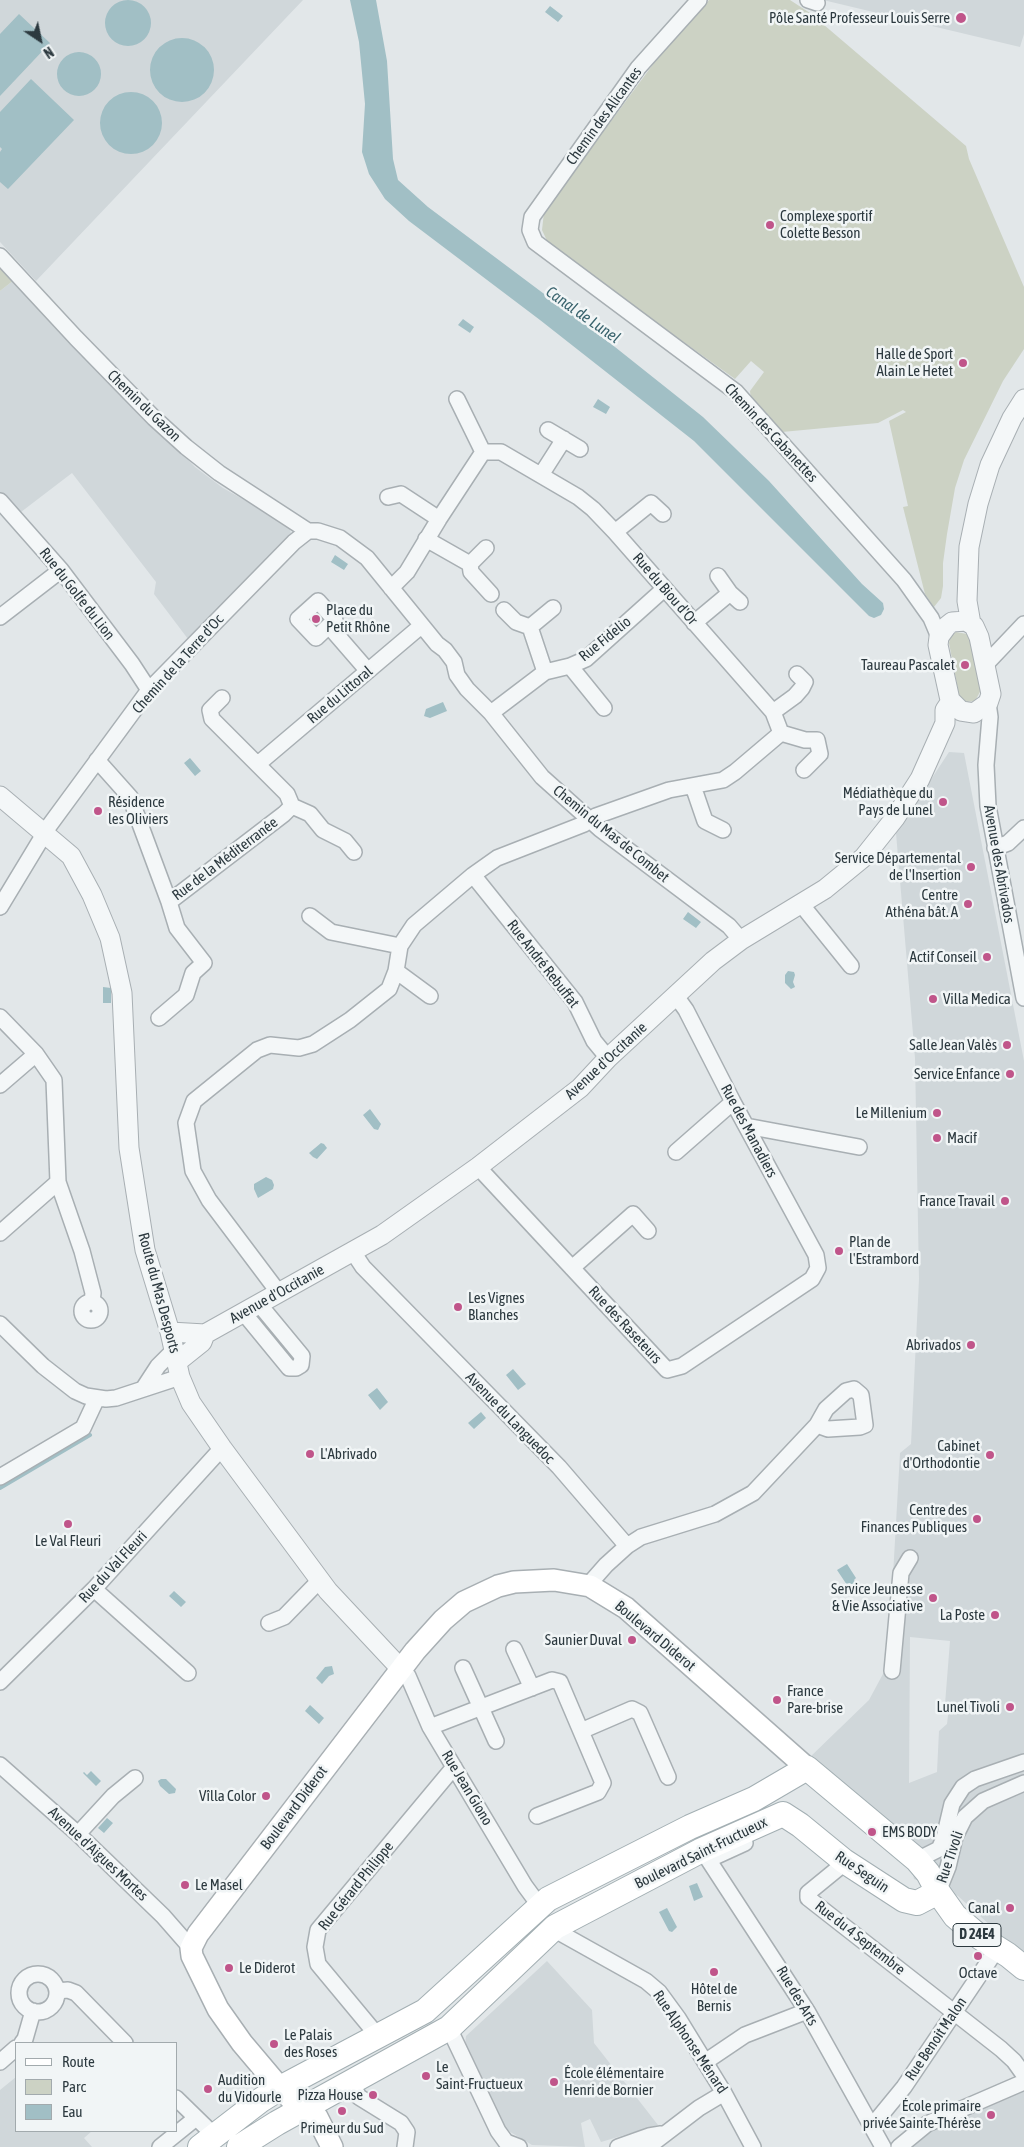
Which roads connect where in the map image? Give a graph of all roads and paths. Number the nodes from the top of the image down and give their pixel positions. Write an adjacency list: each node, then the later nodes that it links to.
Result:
1 (699, 0): 2 (street, Chemin des Alicantes)
2 (535, 242): 33 (street, Chemin des Cabanettes)
3 (0, 256): 15 (street, Chemin du Gazon)
4 (457, 399): 9 (street)
5 (1024, 399): 33 (street)
6 (548, 430): 7 (street)
7 (564, 439): 8 (street); 10 (street)
8 (580, 449)
9 (483, 452): 10 (street, Rue du Biou d'Or); 14 (street)
10 (541, 475): 16 (street, Rue du Biou d'Or)
11 (388, 498): 14 (street)
12 (0, 501): 20 (street, Rue du Golfe du Lion)
13 (663, 514): 16 (street)
14 (438, 518): 17 (street)
15 (308, 532): 22 (street, Chemin du Mas de Combet); 40 (street, Chemin de la Terre d'Oc)
16 (615, 532): 23 (street, Rue du Biou d'Or)
17 (426, 540): 19 (street); 22 (street)
18 (486, 548): 19 (street)
19 (470, 564): 24 (street)
20 (61, 570): 27 (street); 40 (street, Rue du Golfe du Lion)
21 (718, 576): 28 (street)
22 (391, 588): 31 (street, Chemin du Mas de Combet)
23 (664, 589): 28 (street, Rue du Biou d'Or); 36 (street, Rue Fidelio)
24 (491, 594)
25 (552, 608): 32 (street)
26 (504, 610): 32 (street)
27 (0, 617)
28 (694, 623): 45 (street, Rue du Biou d'Or)
29 (1024, 624): 34 (street)
30 (329, 626): 37 (street)
31 (421, 626): 37 (street, Rue du Littoral); 44 (street, Chemin du Mas de Combet)
32 (530, 627): 38 (street)
33 (954, 627): 34 (street); 35 (street); 42 (street)
34 (1001, 646): 35 (street)
35 (986, 664): 42 (street)
36 (570, 666): 38 (street, Rue Fidelio); 43 (street)
37 (368, 671): 48 (street, Rue du Littoral)
38 (544, 672): 44 (street, Rue Fidelio)
39 (797, 674): 45 (street)
40 (149, 690): 47 (street, Chemin de la Terre d'Oc)
41 (222, 698): 48 (street, Rue de la Méditerranée)
42 (969, 707): 57 (street, Avenue des Abrivados); 61 (street, Avenue d'Occitanie)
43 (604, 708)
44 (491, 712): 53 (street, Chemin du Mas de Combet)
45 (773, 712): 46 (street, Rue du Biou d'Or)
46 (781, 733): 49 (street); 50 (street)
47 (97, 760): 56 (street, Chemin de la Terre d'Oc); 60 (street, Rue de la Méditerranée)
48 (258, 764): 52 (street, Rue de la Méditerranée)
49 (804, 770)
50 (693, 786): 53 (street); 55 (street)
51 (0, 796): 56 (street, Route du Mas Desports)
52 (292, 806): 58 (street); 60 (street, Rue de la Méditerranée)
53 (590, 820): 59 (street); 64 (street, Chemin du Mas de Combet)
54 (1024, 828): 57 (street)
55 (723, 830)
56 (45, 834): 62 (street, Chemin de la Terre d'Oc); 92 (street, Route du Mas Desports)
57 (996, 848): 67 (street, Avenue des Abrivados)
58 (354, 852)
59 (473, 874): 65 (street); 75 (street, Rue André Rebuffat)
60 (169, 902): 73 (street)
61 (801, 904): 64 (street, Avenue d'Occitanie); 66 (street)
62 (0, 908)
63 (310, 916): 65 (street)
64 (741, 940): 70 (street, Avenue d'Occitanie)
65 (400, 946): 68 (street)
66 (851, 966)
67 (1021, 968): 71 (street, Avenue des Abrivados)
68 (396, 971): 69 (street); 88 (street)
69 (430, 996)
70 (676, 996): 75 (street, Avenue d'Occitanie); 77 (street, Rue des Manadiers)
71 (1024, 998)
72 (0, 1017): 74 (street)
73 (159, 1018)
74 (36, 1054): 76 (street); 82 (street)
75 (608, 1058): 81 (street, Avenue d'Occitanie)
76 (0, 1085)
77 (732, 1102): 78 (street, Rue des Manadiers); 80 (street)
78 (746, 1126): 79 (street); 87 (street, Rue des Manadiers)
79 (859, 1147)
80 (676, 1152)
81 (478, 1167): 85 (street, Avenue d'Occitanie); 86 (street, Rue des Raseteurs)
82 (58, 1182): 84 (street); 89 (street)
83 (648, 1231): 86 (street)
84 (0, 1233)
85 (353, 1252): 88 (street, Avenue d'Occitanie); 98 (street, Avenue du Languedoc)
86 (572, 1268): 87 (street, Rue des Raseteurs)
87 (818, 1268)
88 (279, 1293): 91 (street, Avenue d'Occitanie)
89 (92, 1302)
90 (0, 1324): 94 (street)
91 (205, 1334): 92 (street); 92 (street, Avenue d'Occitanie)
92 (175, 1355): 93 (street); 93 (street); 96 (street, Route du Mas Desports)
93 (144, 1389): 94 (street)
94 (97, 1398): 97 (street)
95 (817, 1425): 98 (street)
96 (222, 1448): 100 (street, Route du Mas Desports); 102 (street, Rue du Val Fleuri)
97 (0, 1477)
98 (627, 1546): 101 (street)
99 (910, 1558): 107 (street)
100 (320, 1580): 103 (street); 106 (street, Route du Mas Desports)
101 (590, 1586): 106 (main road, Boulevard Diderot / D 24E4); 118 (main road, Boulevard Diderot / D 24E4)
102 (94, 1589): 108 (street); 109 (street, Rue du Val Fleuri)
103 (269, 1623)
104 (514, 1649): 110 (street)
105 (463, 1668): 111 (street)
106 (401, 1669): 112 (street, Rue Jean Giono); 134 (main road, Boulevard Diderot)
107 (892, 1671)
108 (188, 1673)
109 (0, 1682)
110 (532, 1688): 111 (street); 113 (street)
111 (481, 1707): 112 (street); 114 (street)
112 (430, 1727): 117 (street, Rue Jean Giono)
113 (581, 1731): 120 (street); 125 (street)
114 (496, 1741)
115 (1024, 1762): 119 (street)
116 (0, 1764): 127 (street, Avenue d'Aigues Mortes)
117 (454, 1767): 132 (street, Rue Jean Giono); 142 (street, Rue Gérard Philippe)
118 (807, 1768): 129 (main road, Boulevard Diderot / D 24E4); 132 (main road, Boulevard Saint-Fructueux)
119 (992, 1774): 123 (street); 124 (street)
120 (668, 1777)
121 (135, 1778): 127 (street)
122 (1024, 1783): 124 (street, Rue Tivoli)
123 (958, 1793): 124 (street); 129 (street, Rue Tivoli)
124 (983, 1801): 131 (street, Rue Tivoli)
125 (537, 1816)
126 (793, 1821): 128 (main road, Boulevard Saint-Fructueux); 130 (main road, Rue Seguin)
127 (78, 1834): 134 (street, Avenue d'Aigues Mortes)
128 (706, 1854): 133 (main road, Boulevard Saint-Fructueux); 139 (street, Rue des Arts)
129 (917, 1860): 131 (main road, Boulevard Diderot / D 24E4)
130 (844, 1861): 131 (main road, Rue Seguin); 140 (street, Rue du 4 Septembre)
131 (938, 1892): 135 (main road, D 24E4)
132 (539, 1905): 133 (main road); 142 (main road, Boulevard Saint-Fructueux)
133 (554, 1927): 141 (main road, Boulevard Saint-Fructueux); 147 (street, Rue Alphonse Ménard)
134 (192, 1948): 151 (main road)
135 (998, 1949): 136 (main road, D 24E4); 140 (street, Rue Benoit Malon)
136 (1024, 1968)
137 (57, 1991): 138 (street); 138 (street); 144 (street)
138 (33, 2011): 143 (street)
139 (807, 2011): 147 (street); 156 (street, Rue des Arts)
140 (955, 2012): 148 (street); 156 (street, Rue Benoit Malon)
141 (449, 2028): 149 (main road, Boulevard Saint-Fructueux); 163 (street)
142 (377, 2035): 151 (main road, Boulevard Saint-Fructueux)
143 (23, 2042)
144 (123, 2042)
145 (15, 2049): 146 (street)
146 (0, 2062)
147 (705, 2062): 152 (street, Rue Alphonse Ménard)
148 (1024, 2075)
149 (351, 2082): 154 (main road, Boulevard Saint-Fructueux); 162 (street)
150 (1024, 2082): 168 (street)
151 (280, 2088): 154 (main road); 158 (main road, Boulevard Saint-Fructueux)
152 (724, 2093): 157 (street); 166 (street, Rue Alphonse Ménard)
153 (178, 2100): 155 (street)
154 (302, 2110): 160 (main road, Boulevard Saint-Fructueux); 161 (main road)
155 (196, 2118): 158 (street); 159 (street)
156 (872, 2126): 167 (street, Rue des Arts)
157 (665, 2134): 164 (street); 165 (street)
158 (213, 2143)
159 (160, 2147)
160 (239, 2147)
161 (332, 2147)
162 (405, 2147)
163 (520, 2147)
164 (618, 2147)
165 (648, 2147)
166 (753, 2147)
167 (883, 2147)
168 (899, 2147)

